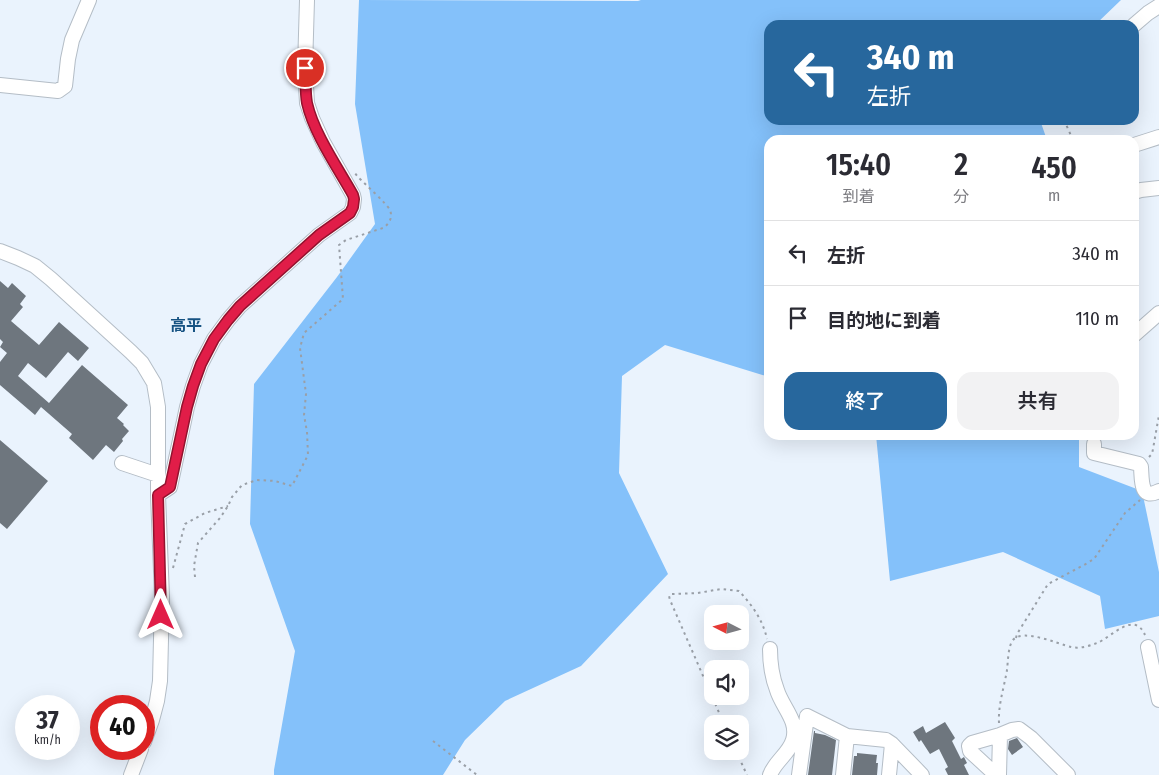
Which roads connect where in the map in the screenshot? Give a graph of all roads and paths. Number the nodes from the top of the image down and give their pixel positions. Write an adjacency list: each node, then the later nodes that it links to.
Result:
1 (89, 0): 5 (street)
2 (307, 0): 20 (street)
3 (1159, 6): 4 (street)
4 (1139, 21)
5 (0, 85)
6 (1159, 137): 7 (street)
7 (1139, 143)
8 (353, 171): 21 (path)
9 (1159, 188): 10 (street)
10 (1139, 191)
11 (0, 251): 18 (street)
12 (1159, 313): 13 (street)
13 (1139, 331)
14 (1159, 415): 17 (path)
15 (1094, 444): 17 (street)
16 (122, 463): 18 (street)
17 (1139, 464): 19 (street)
18 (158, 475): 20 (street)
19 (1153, 492): 24 (path)
20 (158, 495): 28 (street)
21 (228, 506): 22 (path); 23 (path)
22 (171, 575)
23 (195, 578)
24 (1016, 638): 25 (path); 30 (path)
25 (1148, 647): 27 (street)
26 (770, 649): 29 (path); 39 (street)
27 (1159, 700)
28 (155, 711)
29 (720, 715)
30 (1000, 735): 44 (street); 44 (street); 45 (street)
31 (847, 736): 33 (street); 40 (street); 41 (street)
32 (433, 741): 37 (path)
33 (892, 744): 42 (street); 43 (street)
34 (137, 760): 36 (street)
35 (740, 760): 38 (path)
36 (131, 775)
37 (477, 775)
38 (747, 775)
39 (770, 775)
40 (799, 775)
41 (843, 775)
42 (889, 775)
43 (922, 775)
44 (998, 775)
45 (1068, 775)

